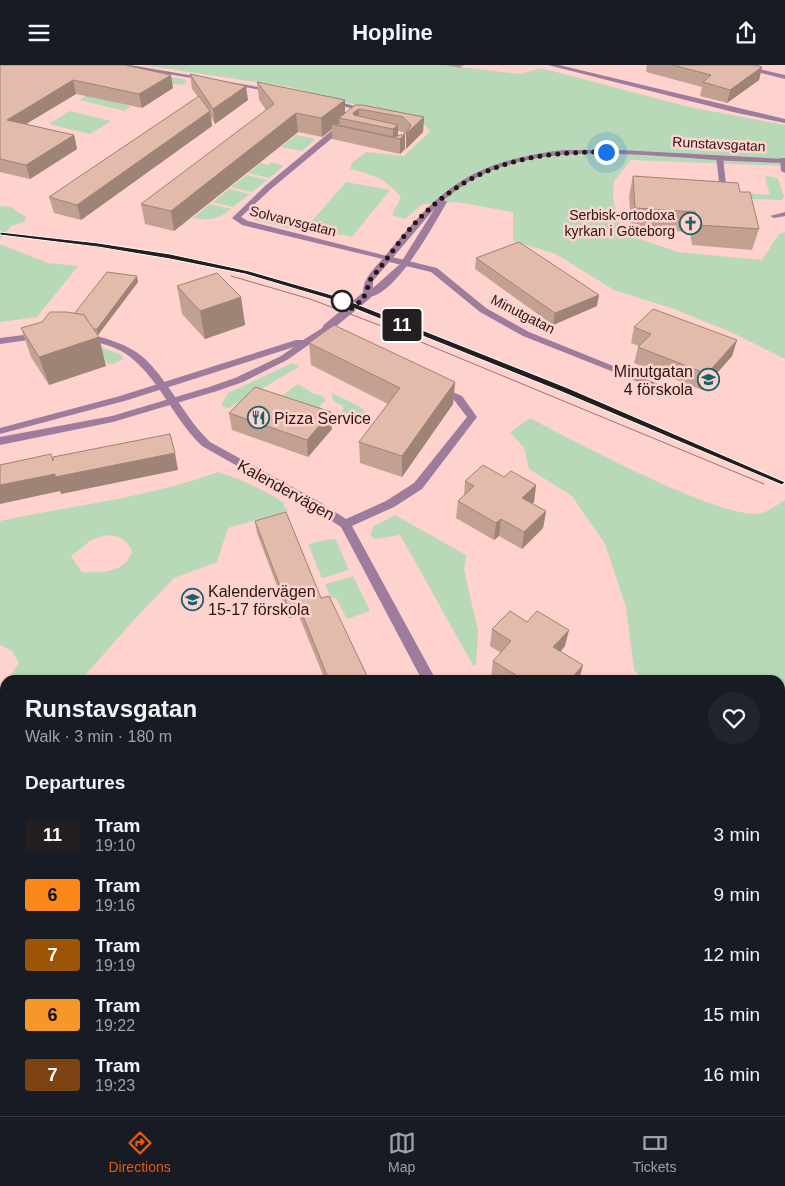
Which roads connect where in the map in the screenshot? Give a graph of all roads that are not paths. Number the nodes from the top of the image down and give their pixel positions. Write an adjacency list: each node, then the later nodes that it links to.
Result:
1 (118, 65): 5 (street)
2 (551, 65): 7 (street)
3 (733, 65): 4 (street)
4 (785, 77)
5 (281, 91)
6 (318, 99): 8 (street, Solvarvsgatan)
7 (785, 121)
8 (344, 125): 9 (street); 10 (street, Solvarvsgatan)
9 (354, 127)
10 (331, 135): 11 (street); 19 (street, Solvarvsgatan)
11 (341, 137)
12 (719, 158): 13 (street, Runstavsgatan); 15 (street); 16 (street, Runstavsgatan)
13 (784, 161): 14 (street)
14 (785, 171)
15 (723, 182)
16 (450, 191): 19 (street, Runstavsgatan); 20 (street, Runstavsgatan)
17 (785, 214): 18 (street)
18 (774, 216)
19 (388, 259): 20 (street, Minutgatan); 21 (street, Runstavsgatan)
20 (407, 264): 21 (street, Runstavsgatan); 26 (street, Minutgatan)
21 (367, 295): 22 (street, Runstavsgatan, bridge)
22 (321, 334): 28 (street, Runstavsgatan); 28 (street, Runstavsgatan)
23 (68, 335): 28 (street, Kalendervägen)
24 (54, 336): 25 (street)
25 (0, 341)
26 (653, 384)
27 (432, 385): 31 (street)
28 (167, 394): 29 (street, Runstavsgatan); 30 (street, Runstavsgatan); 31 (street, Kalendervägen)
29 (0, 431)
30 (0, 441)
31 (345, 524): 32 (street, Kalendervägen)
32 (426, 675)

